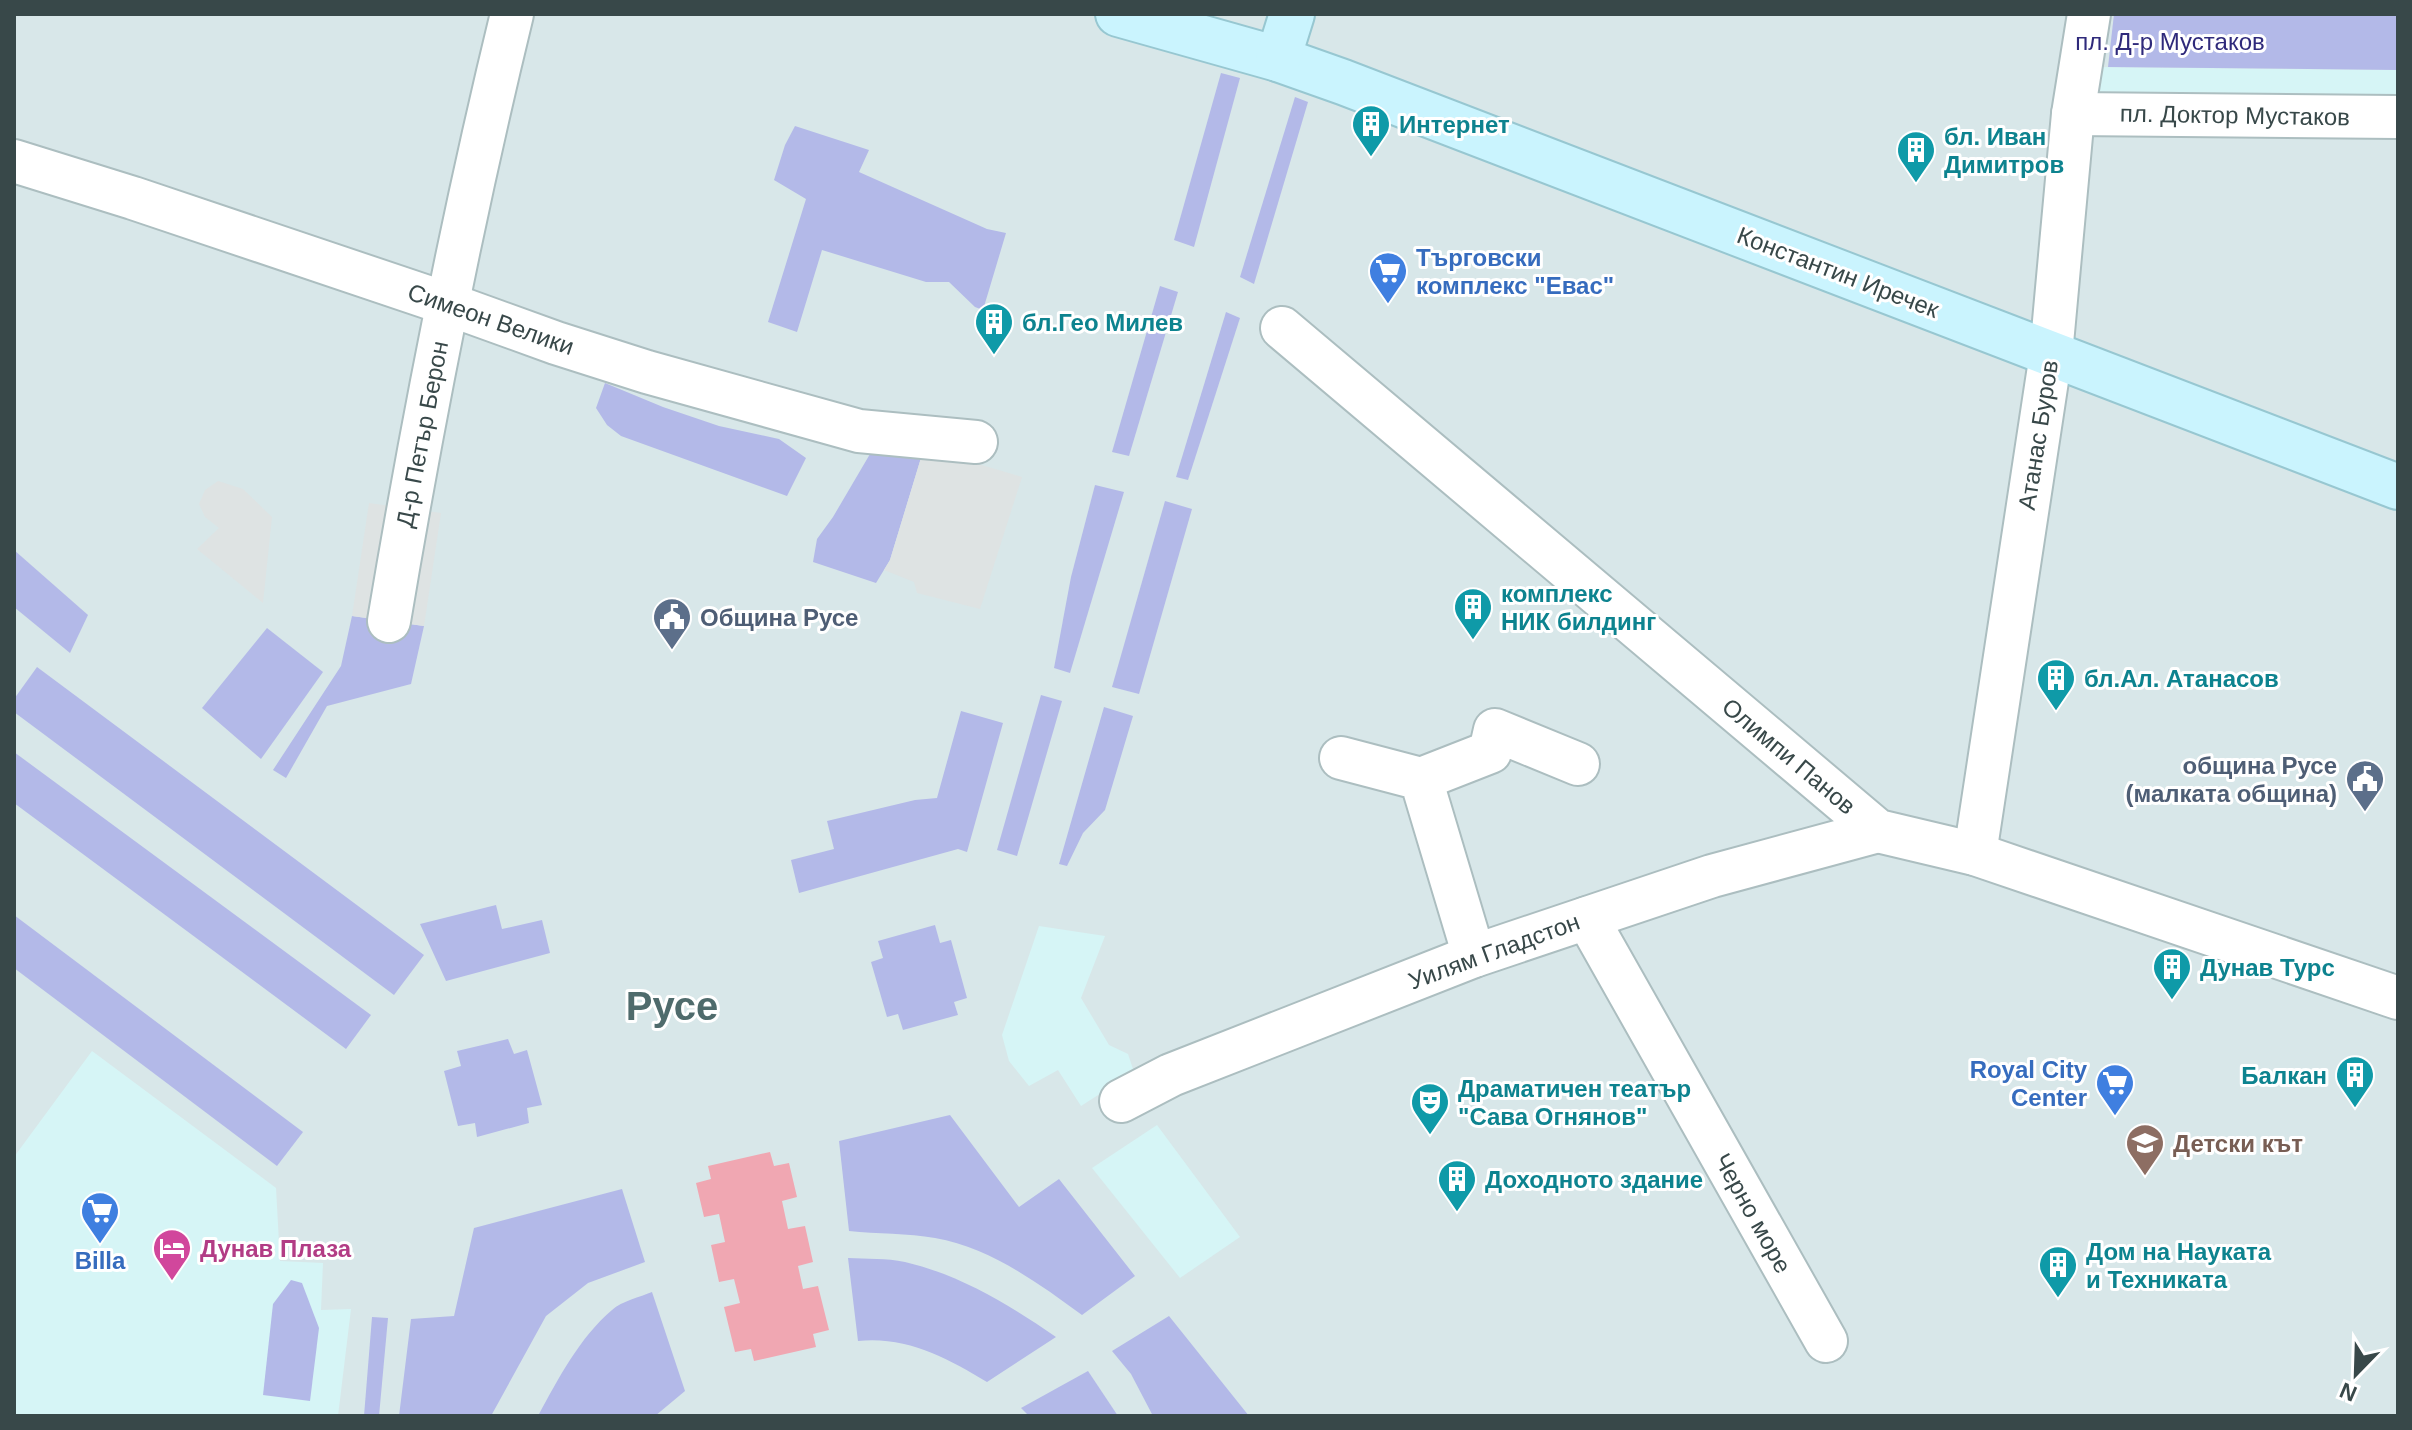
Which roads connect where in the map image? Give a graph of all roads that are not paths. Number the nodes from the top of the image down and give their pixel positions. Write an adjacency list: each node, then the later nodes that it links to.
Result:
1 (512, 14): 9 (street, Д-р Петър Берон)
2 (1118, 14): 5 (main road, Константин Иречек)
3 (1292, 14): 5 (main road)
4 (2089, 14): 6 (street, Атанас Буров)
5 (1278, 59): 11 (main road, Константин Иречек)
6 (2073, 114): 7 (street, пл. Доктор Мустаков); 11 (street, Атанас Буров)
7 (2398, 117)
8 (14, 161): 9 (street, Симеон Велики)
9 (448, 304): 12 (street, Симеон Велики); 14 (street, Д-р Петър Берон)
10 (1282, 328): 18 (street, Олимпи Панов)
11 (2051, 354): 13 (main road, Константин Иречек); 19 (street, Атанас Буров)
12 (976, 442)
13 (2398, 487)
14 (389, 621)
15 (1341, 758): 17 (street)
16 (1578, 764): 17 (street)
17 (1421, 779): 21 (street)
18 (1878, 831): 19 (street, Олимпи Панов); 20 (street, Уилям Гладстон)
19 (1975, 854): 22 (street, Олимпи Панов)
20 (1587, 918): 21 (street, Уилям Гладстон); 24 (street, Черно море)
21 (1474, 956): 23 (street, Уилям Гладстон)
22 (2398, 998)
23 (1121, 1101)
24 (1826, 1341)

